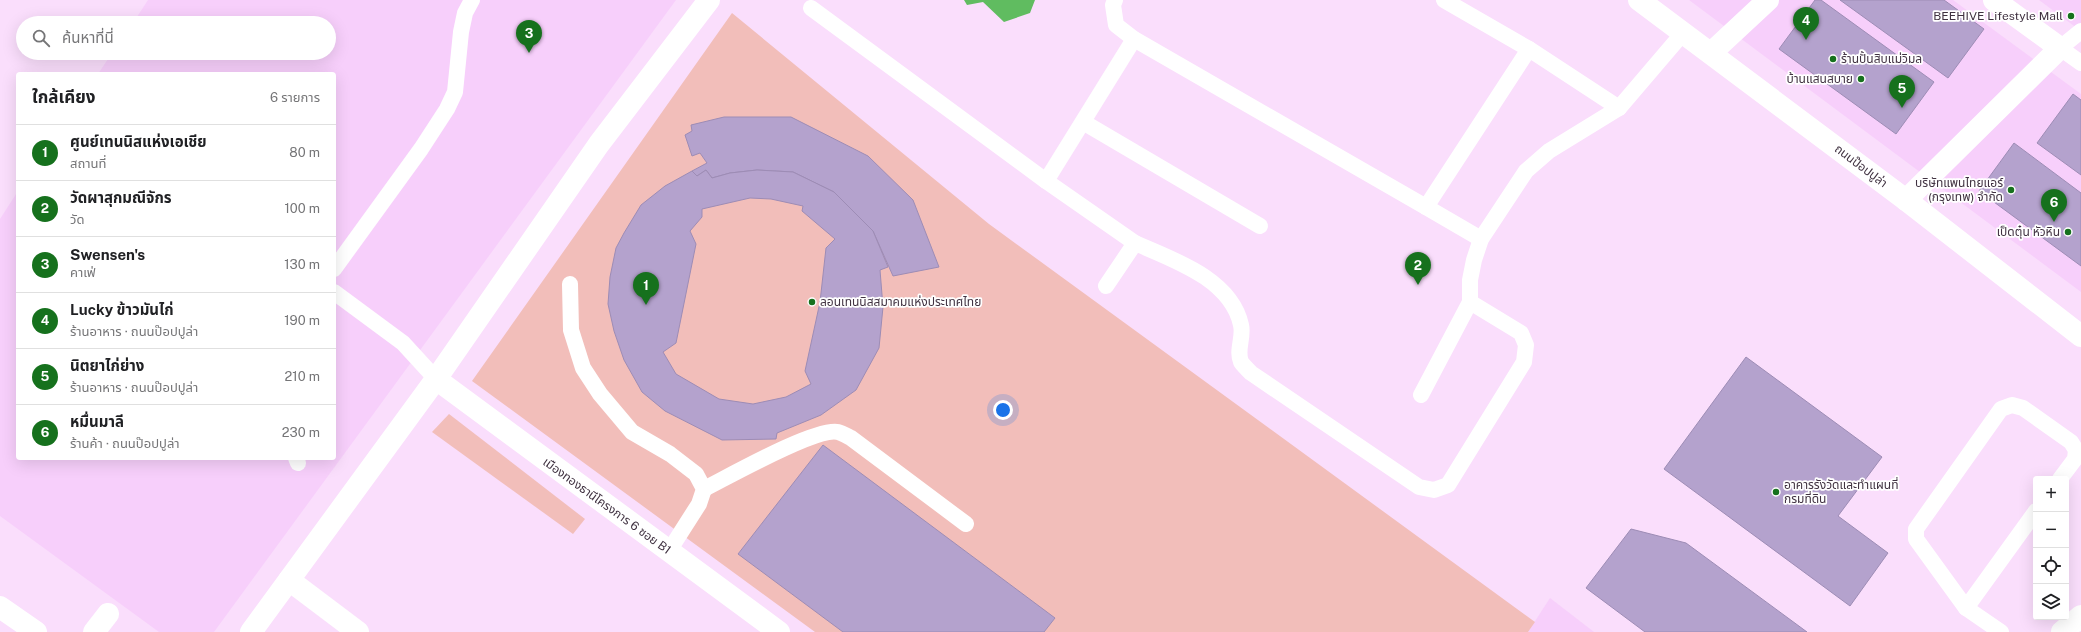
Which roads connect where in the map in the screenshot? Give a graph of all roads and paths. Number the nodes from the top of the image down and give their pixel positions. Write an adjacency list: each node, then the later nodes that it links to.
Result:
1 (472, 0): 24 (lane)
2 (709, 0): 30 (street)
3 (1115, 0): 11 (lane)
4 (1444, 0): 13 (lane)
5 (1638, 0): 10 (street, ถนนป๊อปปูล่า)
6 (1768, 0): 14 (street)
7 (1994, 0): 12 (street)
8 (811, 8): 18 (lane)
9 (2081, 31): 12 (lane)
10 (1683, 33): 14 (street, ถนนป๊อปปูล่า); 16 (lane)
11 (1134, 40): 17 (lane); 20 (lane)
12 (2060, 48): 15 (lane); 19 (street)
13 (1529, 49): 16 (lane); 20 (lane)
14 (1712, 53): 19 (street, ถนนป๊อปปูล่า)
15 (2081, 63)
16 (1619, 108): 22 (lane)
17 (1083, 122): 18 (lane); 21 (lane)
18 (1046, 181): 23 (lane)
19 (1906, 200): 29 (street, ถนนป๊อปปูล่า)
20 (1426, 207): 22 (lane)
21 (1260, 226)
22 (1481, 239): 28 (lane)
23 (1135, 243): 26 (lane); 28 (lane)
24 (336, 266)
25 (570, 284): 33 (lane)
26 (1106, 286)
27 (336, 293): 30 (lane)
28 (1470, 302): 31 (lane)
29 (2081, 336)
30 (436, 379): 36 (street, เมืองทองธานีโครงการ 6 ซอย B1); 37 (street)
31 (1421, 395)
32 (2062, 476): 39 (lane)
33 (704, 489): 35 (lane); 36 (lane)
34 (2035, 512): 39 (lane)
35 (966, 524)
36 (669, 551): 46 (street, เมืองทองธานีโครงการ 6 ซอย B1)
37 (289, 580): 44 (street); 45 (street)
38 (0, 607): 42 (street)
39 (1966, 608): 47 (lane)
40 (108, 614): 43 (street)
41 (2081, 616): 48 (street)
42 (36, 632)
43 (94, 632)
44 (251, 632)
45 (358, 632)
46 (778, 632)
47 (2001, 632)
48 (2062, 632)

